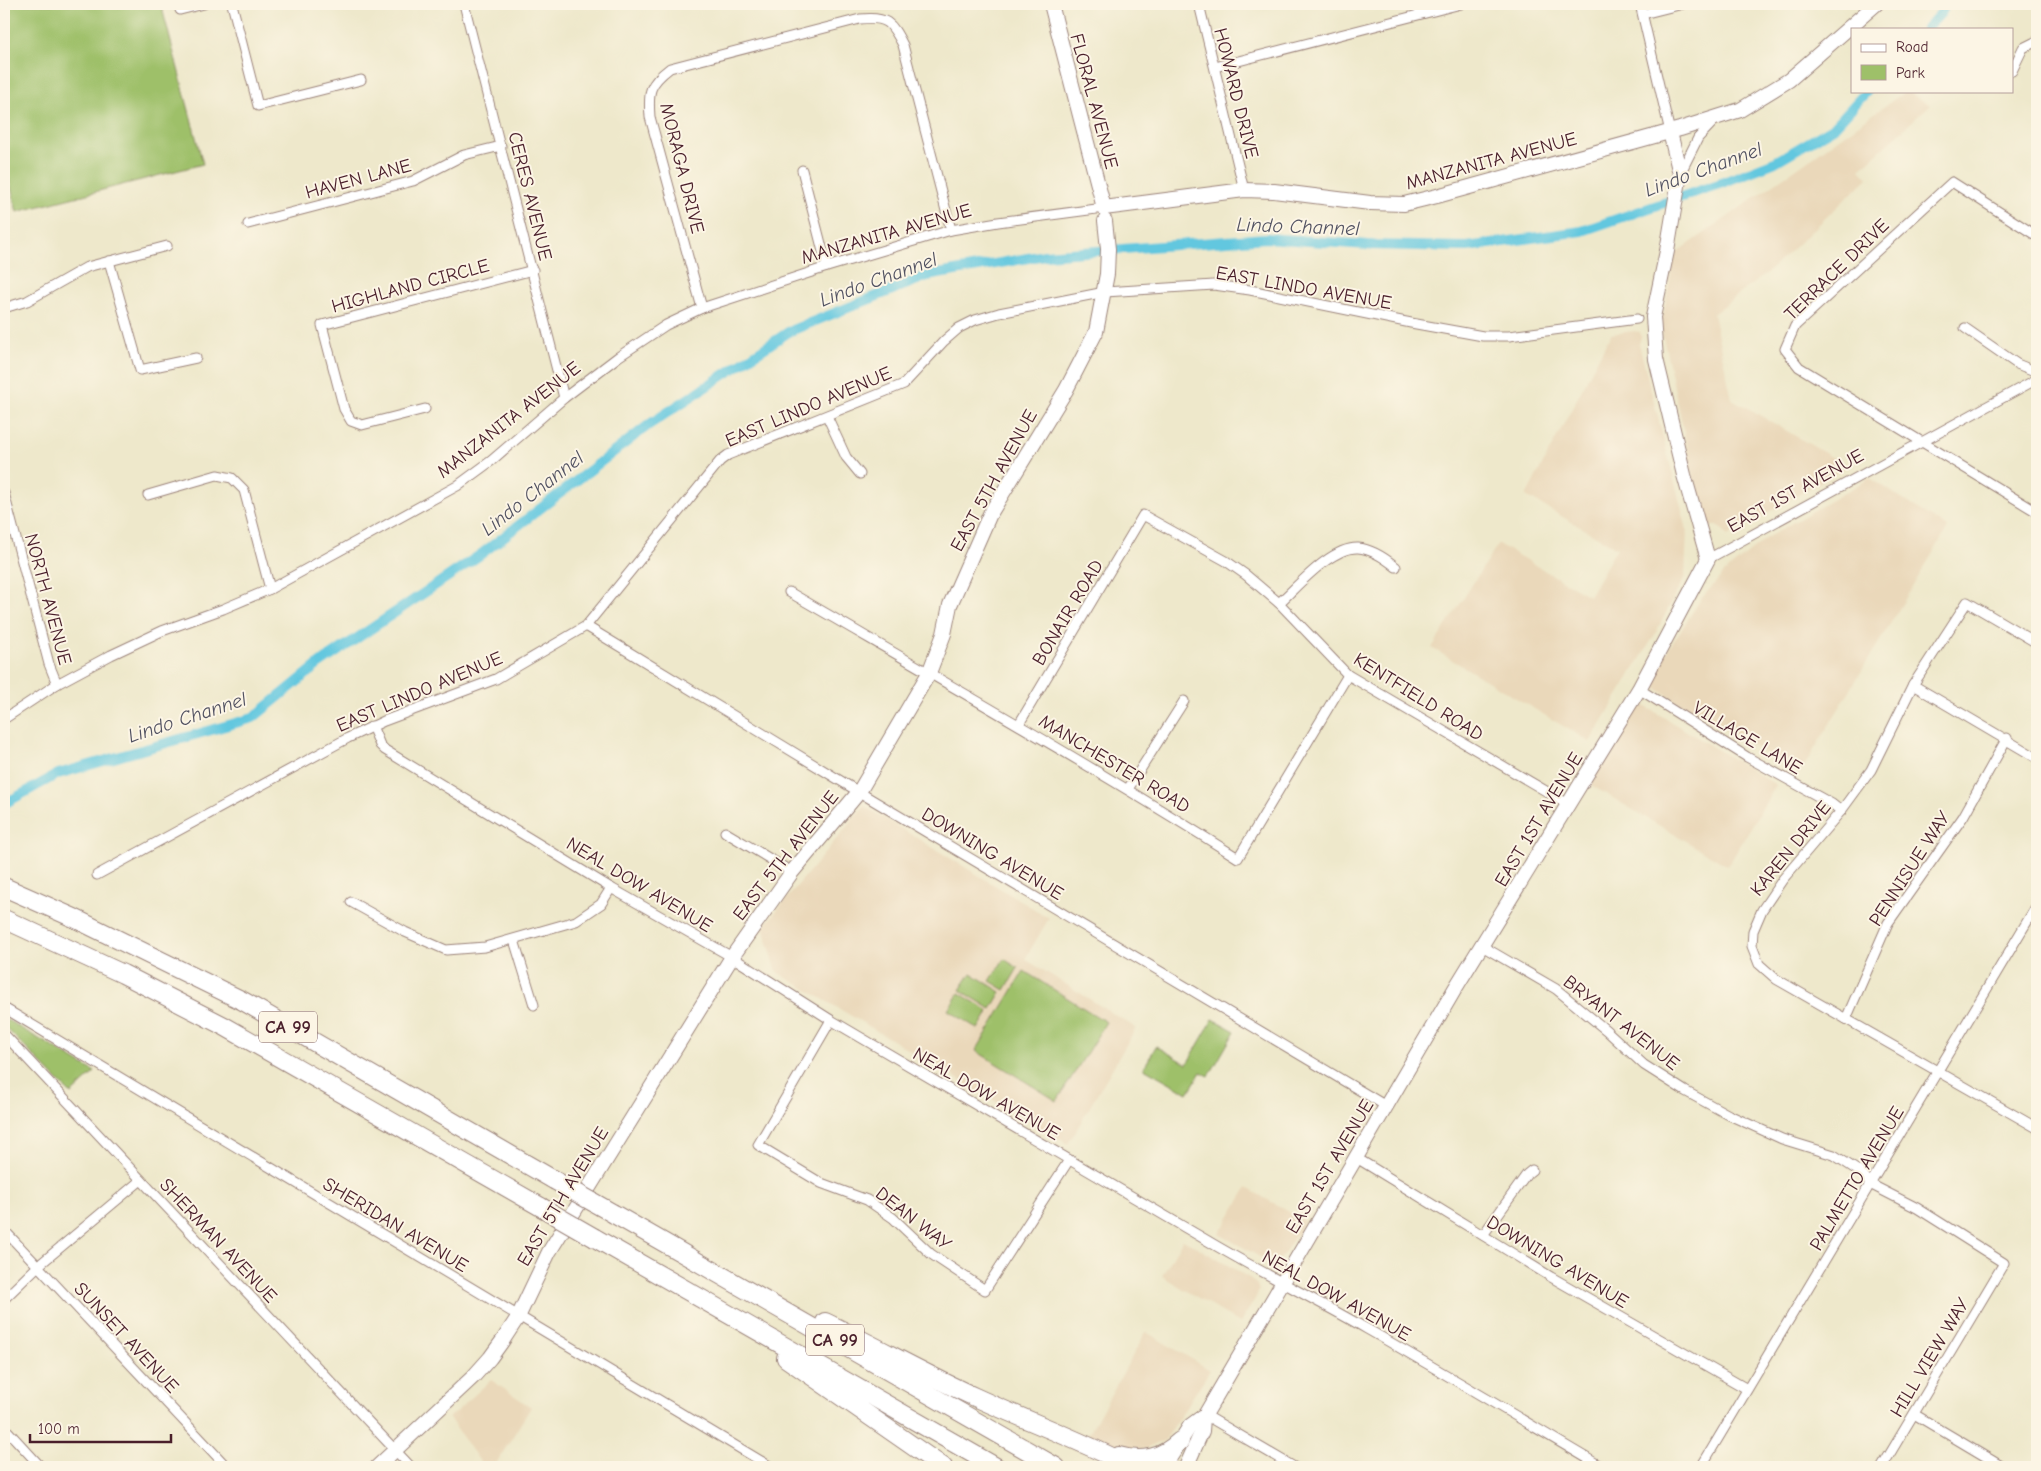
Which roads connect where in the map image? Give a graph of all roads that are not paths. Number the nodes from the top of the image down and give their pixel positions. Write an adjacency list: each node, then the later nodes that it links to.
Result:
1 (204, 4): 10 (street)
2 (232, 4): 15 (street)
3 (464, 4): 18 (street, CERES AVENUE)
4 (1050, 4): 22 (street, FLORAL AVENUE)
5 (1198, 4): 13 (street, HOWARD DRIVE)
6 (1461, 4): 13 (street)
7 (1640, 4): 11 (street)
8 (1683, 4): 11 (street)
9 (1876, 4): 16 (street, MANZANITA AVENUE)
10 (180, 10)
11 (1643, 14): 17 (street)
12 (2037, 41): 14 (street)
13 (1215, 67): 21 (street, HOWARD DRIVE)
14 (2014, 67)
15 (361, 80)
16 (1716, 118): 17 (street, MANZANITA AVENUE); 20 (street)
17 (1670, 132): 20 (street); 21 (street, MANZANITA AVENUE)
18 (501, 146): 23 (street, HAVEN LANE); 29 (street, CERES AVENUE)
19 (802, 170): 28 (street)
20 (1680, 174): 47 (street)
21 (1244, 190): 22 (street, MANZANITA AVENUE)
22 (1104, 215): 24 (street, MANZANITA AVENUE); 30 (street, EAST 5TH AVENUE)
23 (248, 224)
24 (950, 230): 28 (street, MANZANITA AVENUE); 32 (street, MORAGA DRIVE)
25 (2037, 236): 41 (street, TERRACE DRIVE)
26 (167, 246): 27 (street)
27 (109, 261): 31 (street); 35 (street)
28 (827, 267): 32 (street, MANZANITA AVENUE)
29 (533, 270): 38 (street, CERES AVENUE); 39 (street, HIGHLAND CIRCLE)
30 (1104, 292): 33 (street, EAST LINDO AVENUE); 40 (street, EAST LINDO AVENUE); 54 (street, EAST 5TH AVENUE)
31 (4, 308)
32 (702, 308): 38 (street, MANZANITA AVENUE)
33 (1637, 319)
34 (1965, 328): 36 (street)
35 (196, 358)
36 (2037, 372)
37 (2037, 379): 41 (street, EAST 1ST AVENUE)
38 (564, 398): 49 (street, MANZANITA AVENUE)
39 (425, 409)
40 (827, 416): 42 (street); 52 (street, EAST LINDO AVENUE)
41 (1923, 442): 45 (street, TERRACE DRIVE); 47 (street, EAST 1ST AVENUE)
42 (860, 474)
43 (4, 493): 56 (street, NORTH AVENUE)
44 (148, 495): 49 (street)
45 (2037, 512)
46 (1143, 515): 51 (street, KENTFIELD ROAD); 61 (street, BONAIR ROAD)
47 (1708, 558): 58 (street, EAST 1ST AVENUE)
48 (1396, 567): 51 (street)
49 (270, 589): 56 (street, MANZANITA AVENUE)
50 (789, 592): 54 (street, MANCHESTER ROAD)
51 (1279, 603): 55 (street, KENTFIELD ROAD)
52 (586, 626): 62 (street, EAST LINDO AVENUE); 66 (street, DOWNING AVENUE)
53 (2037, 643): 57 (street, KAREN DRIVE)
54 (929, 673): 61 (street, MANCHESTER ROAD); 66 (street, EAST 5TH AVENUE)
55 (1348, 675): 65 (street, MANCHESTER ROAD); 67 (street, KENTFIELD ROAD)
56 (57, 684): 60 (street, MANZANITA AVENUE)
57 (1913, 685): 63 (street); 68 (street, KAREN DRIVE)
58 (1639, 690): 67 (street, EAST 1ST AVENUE); 68 (street, VILLAGE LANE)
59 (1184, 701): 65 (street)
60 (4, 719)
61 (1019, 724): 65 (street, MANCHESTER ROAD)
62 (372, 726): 71 (street, EAST LINDO AVENUE); 73 (street, NEAL DOW AVENUE)
63 (2007, 738): 64 (street); 82 (street, PENNISUE WAY)
64 (2037, 758)
65 (1128, 789)
66 (859, 792): 70 (street, EAST 5TH AVENUE); 86 (street, DOWNING AVENUE)
67 (1568, 804): 78 (street, EAST 1ST AVENUE)
68 (1841, 811): 82 (street, KAREN DRIVE)
69 (725, 832): 70 (street)
70 (792, 872): 79 (street, EAST 5TH AVENUE)
71 (98, 875)
72 (8, 888): 98 (highway, CA 99, bridge)
73 (611, 888): 77 (street); 79 (street, NEAL DOW AVENUE)
74 (351, 902): 77 (street)
75 (2037, 905): 85 (street, PALMETTO AVENUE)
76 (4, 919): 100 (highway, CA 99, bridge)
77 (514, 940): 80 (street)
78 (1482, 946): 86 (street, EAST 1ST AVENUE); 92 (street, BRYANT AVENUE)
79 (732, 957): 83 (street, NEAL DOW AVENUE); 101 (street, EAST 5TH AVENUE)
80 (534, 1005)
81 (4, 1008): 101 (street, SHERIDAN AVENUE)
82 (1846, 1019): 85 (street, KAREN DRIVE)
83 (831, 1020): 89 (street, NEAL DOW AVENUE); 89 (street, DEAN WAY)
84 (4, 1034): 91 (street, SHERMAN AVENUE)
85 (1939, 1071): 87 (street, KAREN DRIVE); 92 (street, PALMETTO AVENUE)
86 (1386, 1106): 88 (street, EAST 1ST AVENUE)
87 (2036, 1124)
88 (1355, 1157): 94 (street, DOWNING AVENUE); 97 (street, EAST 1ST AVENUE)
89 (1070, 1160): 97 (street, NEAL DOW AVENUE)
90 (1532, 1170): 94 (street)
91 (141, 1180): 96 (street); 107 (street, SHERMAN AVENUE)
92 (1870, 1184): 95 (street, BRYANT AVENUE); 102 (street, PALMETTO AVENUE)
93 (4, 1230): 96 (street, SUNSET AVENUE)
94 (1483, 1235): 102 (street, DOWNING AVENUE)
95 (2004, 1263): 103 (street, HILL VIEW WAY)
96 (38, 1266): 99 (street); 110 (street, SUNSET AVENUE)
97 (1282, 1282): 104 (street, EAST 1ST AVENUE); 121 (street, NEAL DOW AVENUE)
98 (751, 1292): 108 (highway); 116 (highway, CA 99)
99 (4, 1299)
100 (730, 1314): 114 (highway); 115 (highway, CA 99)
101 (518, 1317): 107 (street, EAST 5TH AVENUE); 113 (street, SHERIDAN AVENUE)
102 (1748, 1388): 122 (street, PALMETTO AVENUE)
103 (1914, 1414): 123 (street, HILL VIEW WAY); 124 (street)
104 (1204, 1416): 106 (street, EAST 1ST AVENUE); 119 (street, EAST 1ST AVENUE); 120 (street)
105 (4, 1427): 109 (street)
106 (1180, 1441): 108 (highway); 118 (street, EAST 1ST AVENUE)
107 (395, 1450): 111 (street, EAST 5TH AVENUE); 112 (street, SHERMAN AVENUE)
108 (1102, 1451): 117 (highway)
109 (42, 1467)
110 (227, 1467)
111 (377, 1467)
112 (411, 1467)
113 (771, 1467)
114 (943, 1467)
115 (996, 1467)
116 (1056, 1467)
117 (1132, 1467)
118 (1164, 1467)
119 (1186, 1467)
120 (1294, 1467)
121 (1602, 1467)
122 (1701, 1467)
123 (1882, 1467)
124 (2003, 1467)

